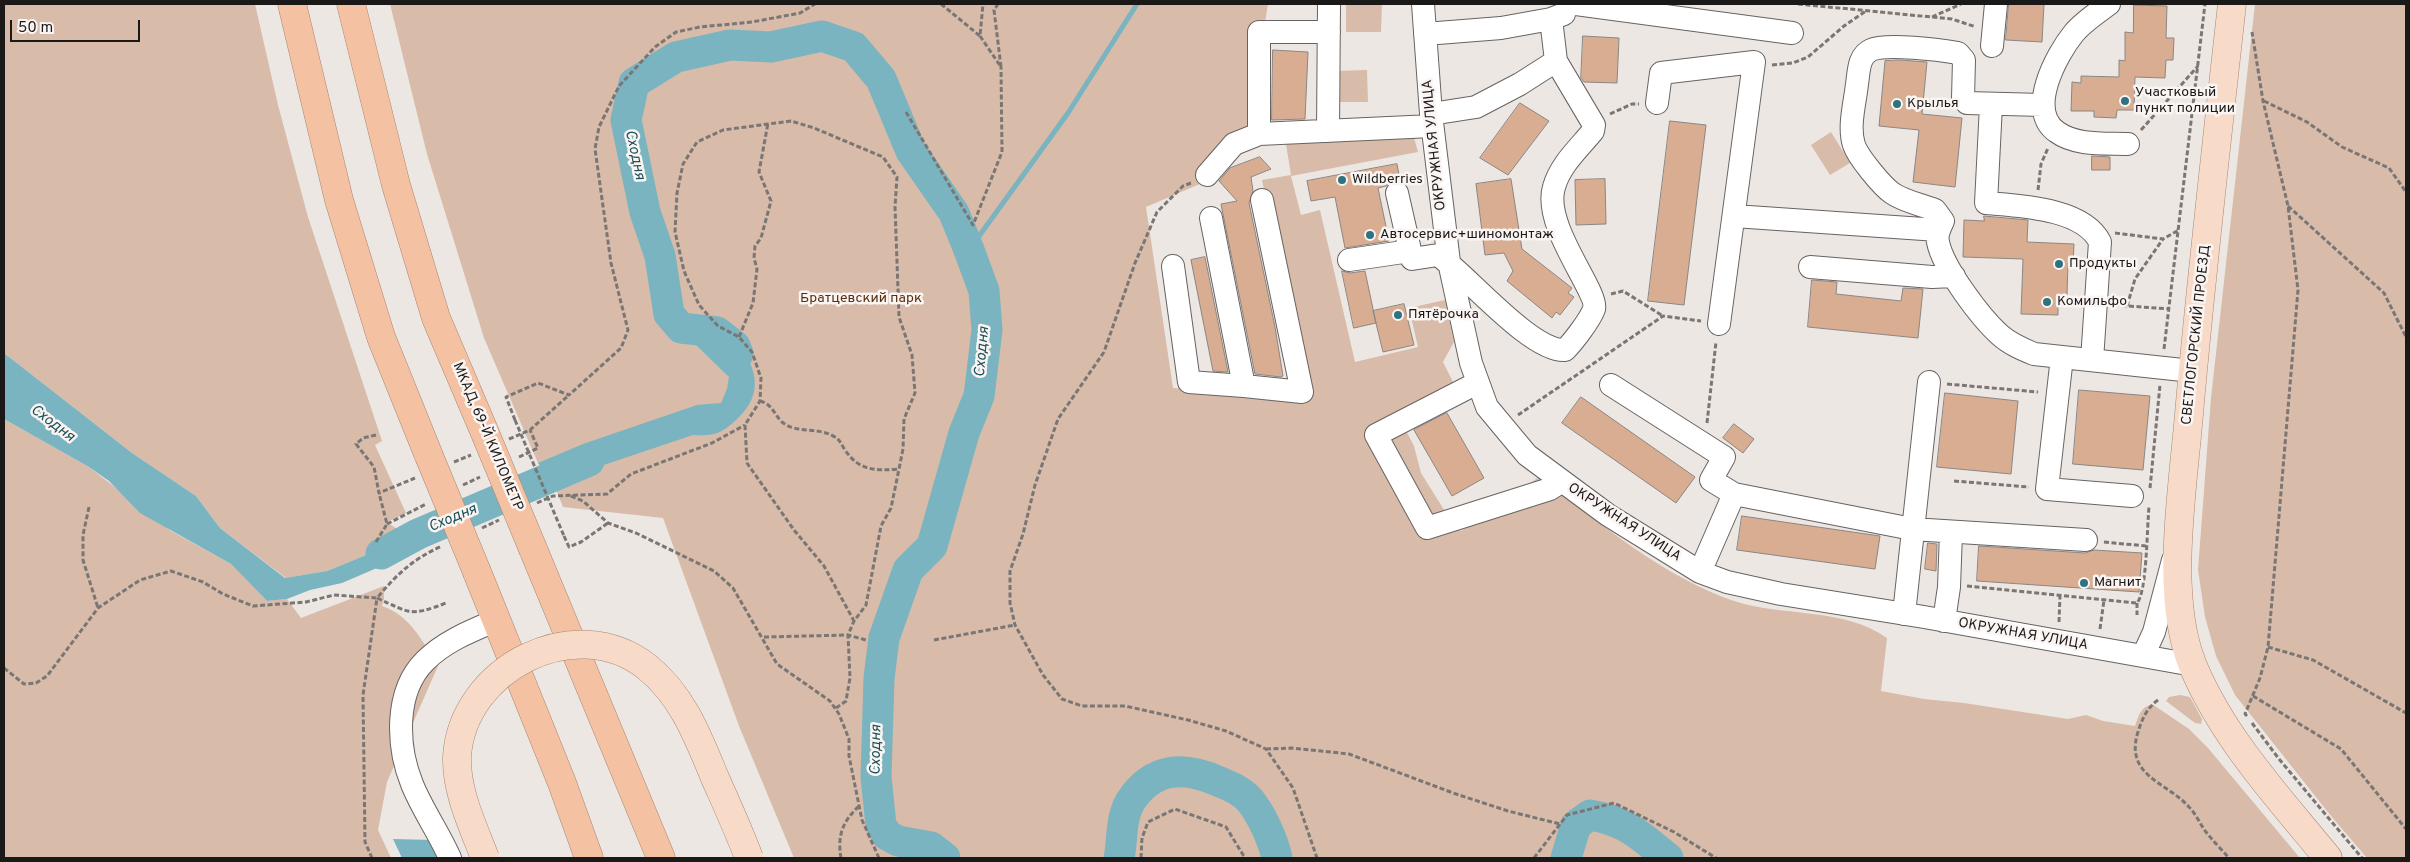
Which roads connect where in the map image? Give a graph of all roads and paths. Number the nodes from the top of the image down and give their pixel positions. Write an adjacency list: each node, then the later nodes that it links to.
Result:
1 (292, 4): 114 (highway, bridge)
2 (351, 4): 140 (highway, МКАД, 69-Й КИЛОМЕТР, bridge)
3 (815, 4): 97 (path, bridge)
4 (941, 4): 22 (path)
5 (983, 4): 22 (path)
6 (998, 4): 26 (path)
7 (1329, 4): 18 (street)
8 (1423, 4): 21 (street, ОКРУЖНАЯ УЛИЦА)
9 (1575, 4): 19 (street); 20 (street)
10 (1798, 4): 15 (path)
11 (1961, 4): 16 (path)
12 (1996, 4): 23 (street)
13 (2109, 4): 32 (street)
14 (2232, 4): 69 (main road, СВЕТЛОГОРСКИЙ ПРОЕЗД)
15 (1866, 11): 16 (path); 27 (path)
16 (1932, 17): 23 (path)
17 (2252, 28): 28 (path)
18 (1329, 32): 37 (street); 39 (street)
19 (1549, 32): 21 (street); 24 (street)
20 (1792, 33)
21 (1425, 34): 35 (street, ОКРУЖНАЯ УЛИЦА)
22 (980, 36): 26 (path)
23 (1993, 39)
24 (1556, 61): 35 (street); 59 (street)
25 (2198, 65): 40 (path)
26 (1001, 67): 33 (path)
27 (1753, 67): 29 (street); 47 (street)
28 (2263, 101): 42 (path); 45 (path)
29 (1657, 103)
30 (1632, 104): 34 (path)
31 (1991, 105): 32 (street); 46 (street); 49 (street)
32 (2043, 105): 38 (street)
33 (906, 112)
34 (1605, 116)
35 (1432, 120): 37 (street); 55 (street, ОКРУЖНАЯ УЛИЦА)
36 (768, 123): 65 (path); 65 (path); 83 (path)
37 (1328, 131): 39 (street)
38 (2056, 132): 40 (street); 46 (path)
39 (1259, 134): 41 (street)
40 (2128, 144)
41 (1207, 176): 117 (path)
42 (2406, 192)
43 (1397, 193): 53 (street)
44 (1262, 200): 73 (street)
45 (2288, 206): 66 (path); 124 (path)
46 (2036, 209): 51 (street)
47 (1734, 216): 49 (street); 64 (street)
48 (1211, 218): 73 (street)
49 (1938, 230): 58 (street)
50 (2179, 230): 52 (path)
51 (2095, 231): 52 (path); 60 (street)
52 (2163, 239): 61 (path)
53 (1410, 251): 54 (street); 55 (street)
54 (1349, 260)
55 (1449, 262): 59 (street); 71 (street, ОКРУЖНАЯ УЛИЦА)
56 (1173, 266): 73 (street)
57 (1810, 267): 58 (street)
58 (1954, 276): 67 (street)
59 (1593, 298): 63 (path)
60 (2097, 304): 61 (path); 68 (street)
61 (2127, 306): 62 (path)
62 (2170, 309)
63 (1663, 316): 64 (path); 76 (path)
64 (1719, 324): 81 (path)
65 (738, 337): 75 (path)
66 (2406, 337)
67 (2062, 357): 68 (street); 74 (street)
68 (2092, 360): 69 (street)
69 (2192, 371): 103 (main road, СВЕТЛОГОРСКИЙ ПРОЕЗД)
70 (1929, 382): 74 (path); 85 (street)
71 (1477, 383): 86 (street, ОКРУЖНАЯ УЛИЦА); 86 (street)
72 (1611, 385): 81 (street)
73 (1244, 386)
74 (2058, 394): 88 (street)
75 (760, 401): 77 (path); 83 (path)
76 (1511, 419)
77 (745, 425): 91 (path); 115 (path)
78 (530, 430): 82 (path)
79 (376, 435): 80 (path)
80 (363, 438)
81 (1704, 444): 90 (street)
82 (511, 461)
83 (899, 469): 115 (path)
84 (484, 475): 87 (path)
85 (1935, 481): 88 (path); 100 (street)
86 (1561, 482): 107 (street, ОКРУЖНАЯ УЛИЦА)
87 (458, 488)
88 (2047, 489): 92 (street)
89 (379, 493): 98 (path)
90 (1734, 494): 100 (street); 107 (street)
91 (553, 496): 94 (path); 97 (path)
92 (2132, 496)
93 (431, 502): 98 (path)
94 (535, 504)
95 (90, 507): 112 (path)
96 (508, 516): 99 (path)
97 (608, 523): 121 (path)
98 (387, 524): 104 (path)
99 (481, 528)
100 (1912, 529): 101 (street); 113 (street)
101 (1951, 533): 102 (street); 116 (street)
102 (2086, 540): 106 (path)
103 (2179, 540): 125 (street); 126 (main road, СВЕТЛОГОРСКИЙ ПРОЕЗД)
104 (376, 542)
105 (445, 544): 109 (path)
106 (2146, 546)
107 (1700, 572): 113 (street, ОКРУЖНАЯ УЛИЦА)
108 (2060, 595): 118 (path)
109 (377, 598): 111 (path); 112 (path); 136 (path)
110 (2104, 600): 119 (path)
111 (446, 603)
112 (98, 608): 127 (path)
113 (1904, 614): 116 (street, ОКРУЖНАЯ УЛИЦА)
114 (497, 620): 137 (street); 139 (highway)
115 (854, 621): 120 (path)
116 (1944, 621): 125 (street, ОКРУЖНАЯ УЛИЦА)
117 (1014, 625): 123 (path); 132 (path)
118 (2059, 625)
119 (2100, 631)
120 (848, 635): 121 (path); 122 (path); 130 (path)
121 (764, 637): 130 (path)
122 (866, 640)
123 (934, 640)
124 (2268, 647): 128 (path); 131 (path)
125 (2144, 656): 126 (street, ОКРУЖНАЯ УЛИЦА)
126 (2193, 665): 150 (main road, СВЕТЛОГОРСКИЙ ПРОЕЗД)
127 (4, 668)
128 (2253, 696): 135 (path); 151 (path)
129 (2158, 700): 149 (path)
130 (836, 708): 133 (path)
131 (2406, 713)
132 (1266, 749): 134 (path); 146 (path)
133 (859, 806): 142 (path); 143 (path)
134 (1560, 824): 147 (path); 148 (path)
135 (2406, 829)
136 (372, 858)
137 (450, 858)
138 (485, 858): 141 (main road, bridge)
139 (589, 858)
140 (661, 858)
141 (750, 858)
142 (841, 858)
143 (879, 858)
144 (1141, 858): 145 (path)
145 (1245, 858)
146 (1317, 858)
147 (1534, 858)
148 (1716, 858)
149 (2229, 858)
150 (2328, 858)
151 (2362, 858)

